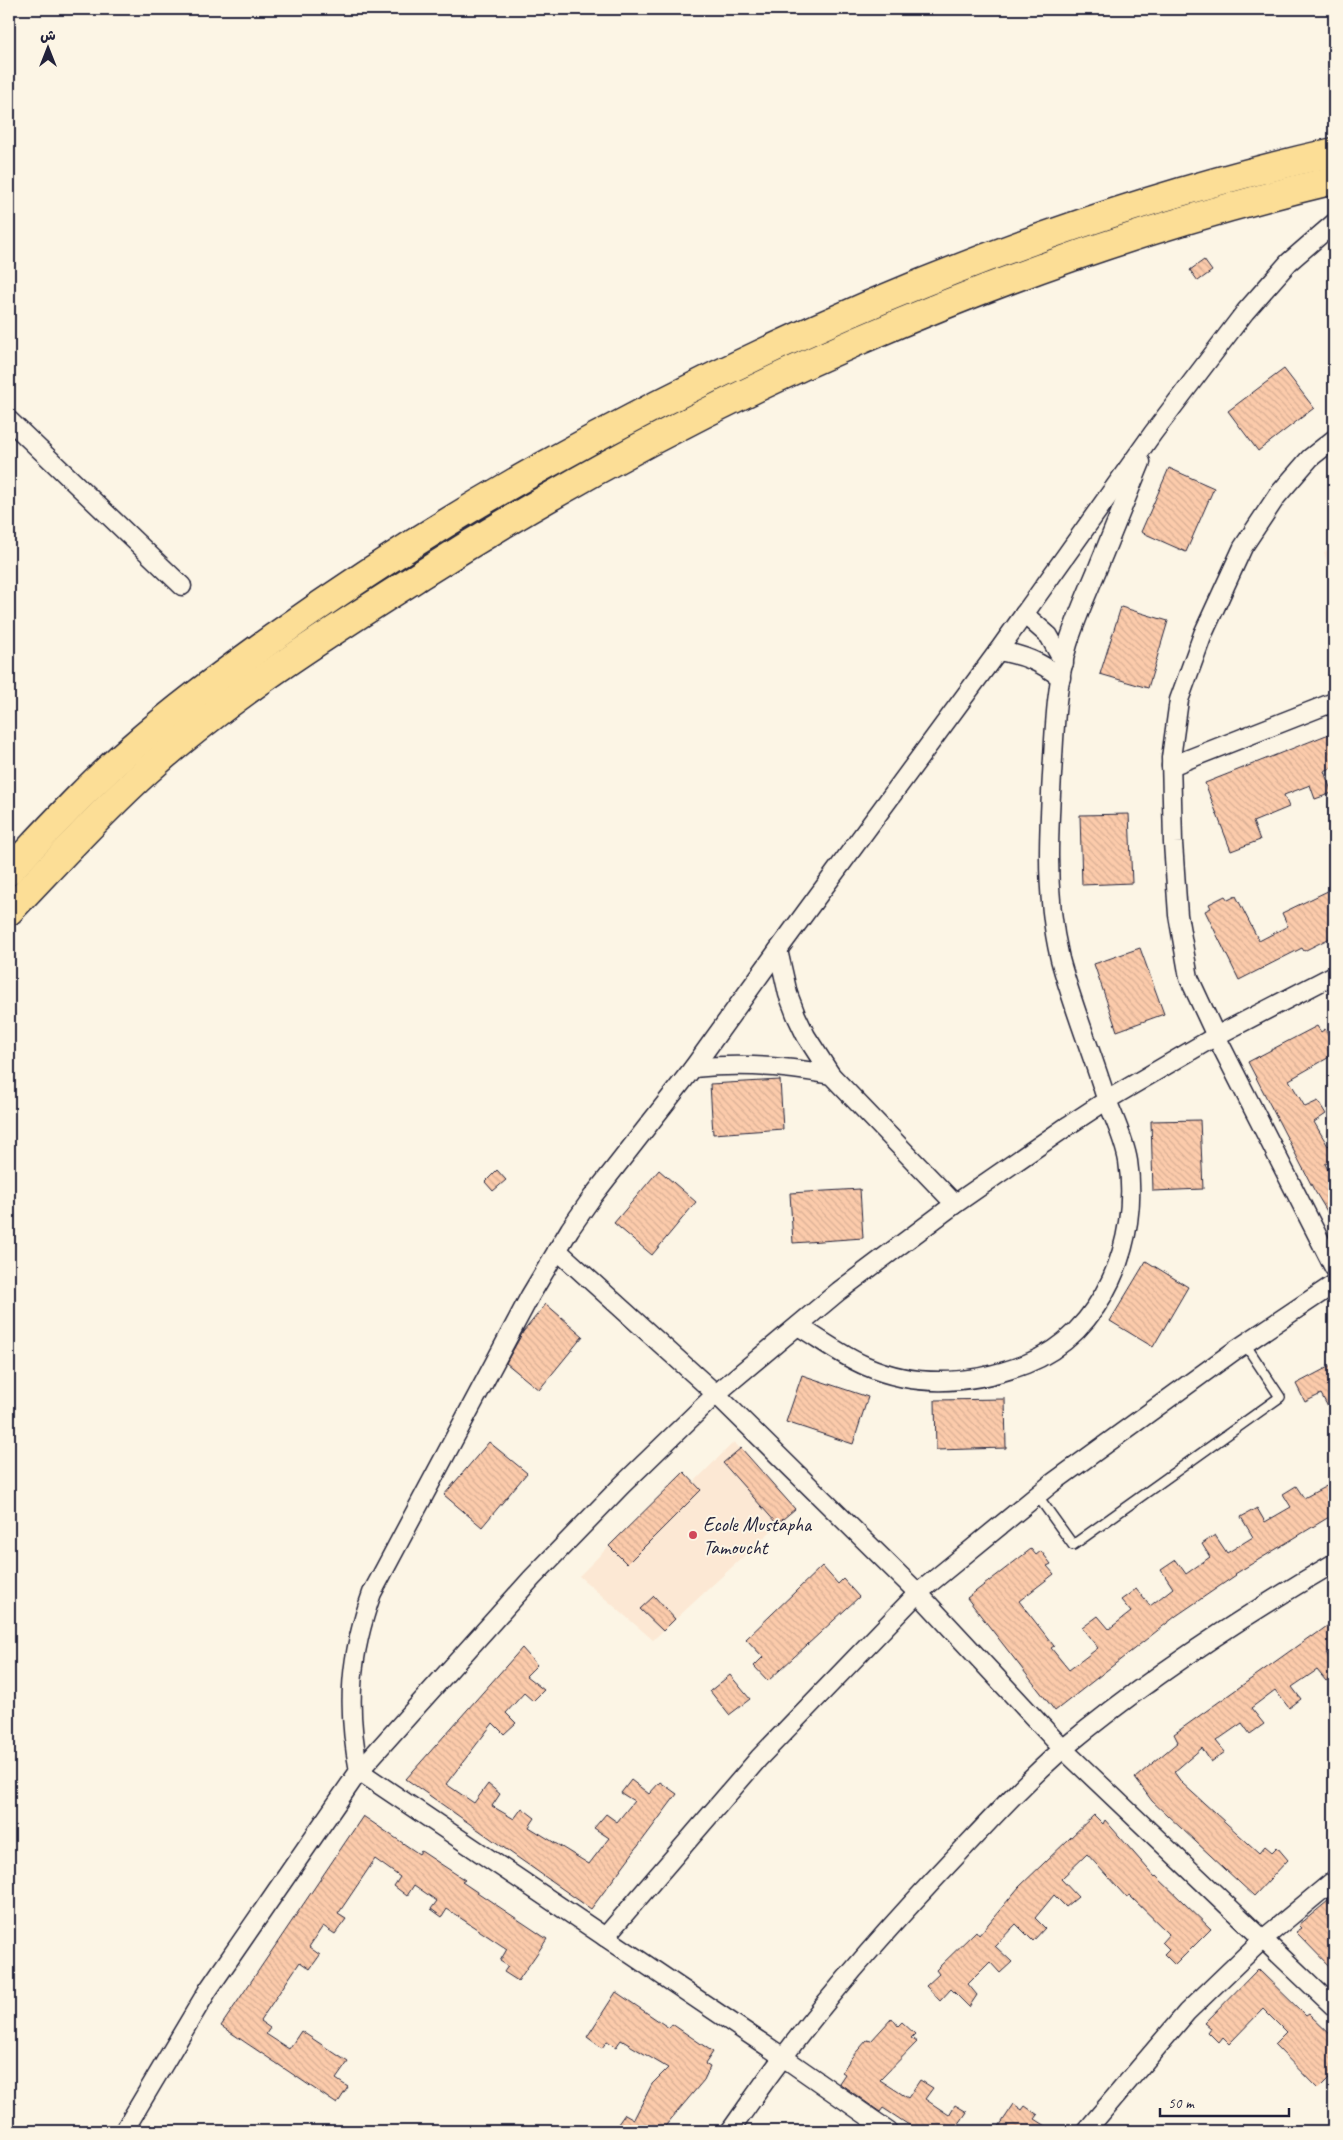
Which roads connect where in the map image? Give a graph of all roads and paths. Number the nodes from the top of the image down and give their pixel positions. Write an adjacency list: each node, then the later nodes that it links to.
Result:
1 (1334, 152): 13 (highway)
2 (1334, 180): 14 (highway)
3 (1334, 223): 5 (street)
4 (9, 420): 7 (street)
5 (1153, 433): 8 (street); 10 (street)
6 (1334, 439): 12 (street)
7 (182, 586)
8 (1024, 614): 9 (street); 10 (street)
9 (998, 651): 10 (street); 15 (street)
10 (1062, 670): 20 (street)
11 (1334, 702): 12 (street)
12 (1171, 766): 17 (street)
13 (9, 871)
14 (9, 911)
15 (778, 950): 18 (street); 19 (street)
16 (1334, 975): 17 (street)
17 (1216, 1036): 20 (street); 23 (street)
18 (693, 1068): 19 (street); 22 (street)
19 (831, 1075): 21 (street)
20 (1107, 1100): 21 (street); 25 (street)
21 (955, 1204): 25 (street)
22 (557, 1250): 27 (street); 32 (street)
23 (1334, 1268)
24 (1334, 1284): 26 (street)
25 (798, 1326): 27 (street)
26 (1244, 1344): 28 (street); 28 (lane)
27 (716, 1394): 30 (street); 32 (street)
28 (1037, 1495): 30 (street)
29 (1334, 1563): 31 (street)
30 (918, 1593): 31 (street); 34 (street)
31 (1063, 1749): 35 (street); 37 (street)
32 (359, 1771): 34 (street); 38 (street)
33 (1334, 1880): 35 (street)
34 (605, 1937): 37 (street)
35 (1263, 1939): 36 (street); 41 (street)
36 (1334, 2007)
37 (783, 2057): 39 (street); 40 (street)
38 (124, 2131)
39 (730, 2131)
40 (889, 2131)
41 (1086, 2131)

